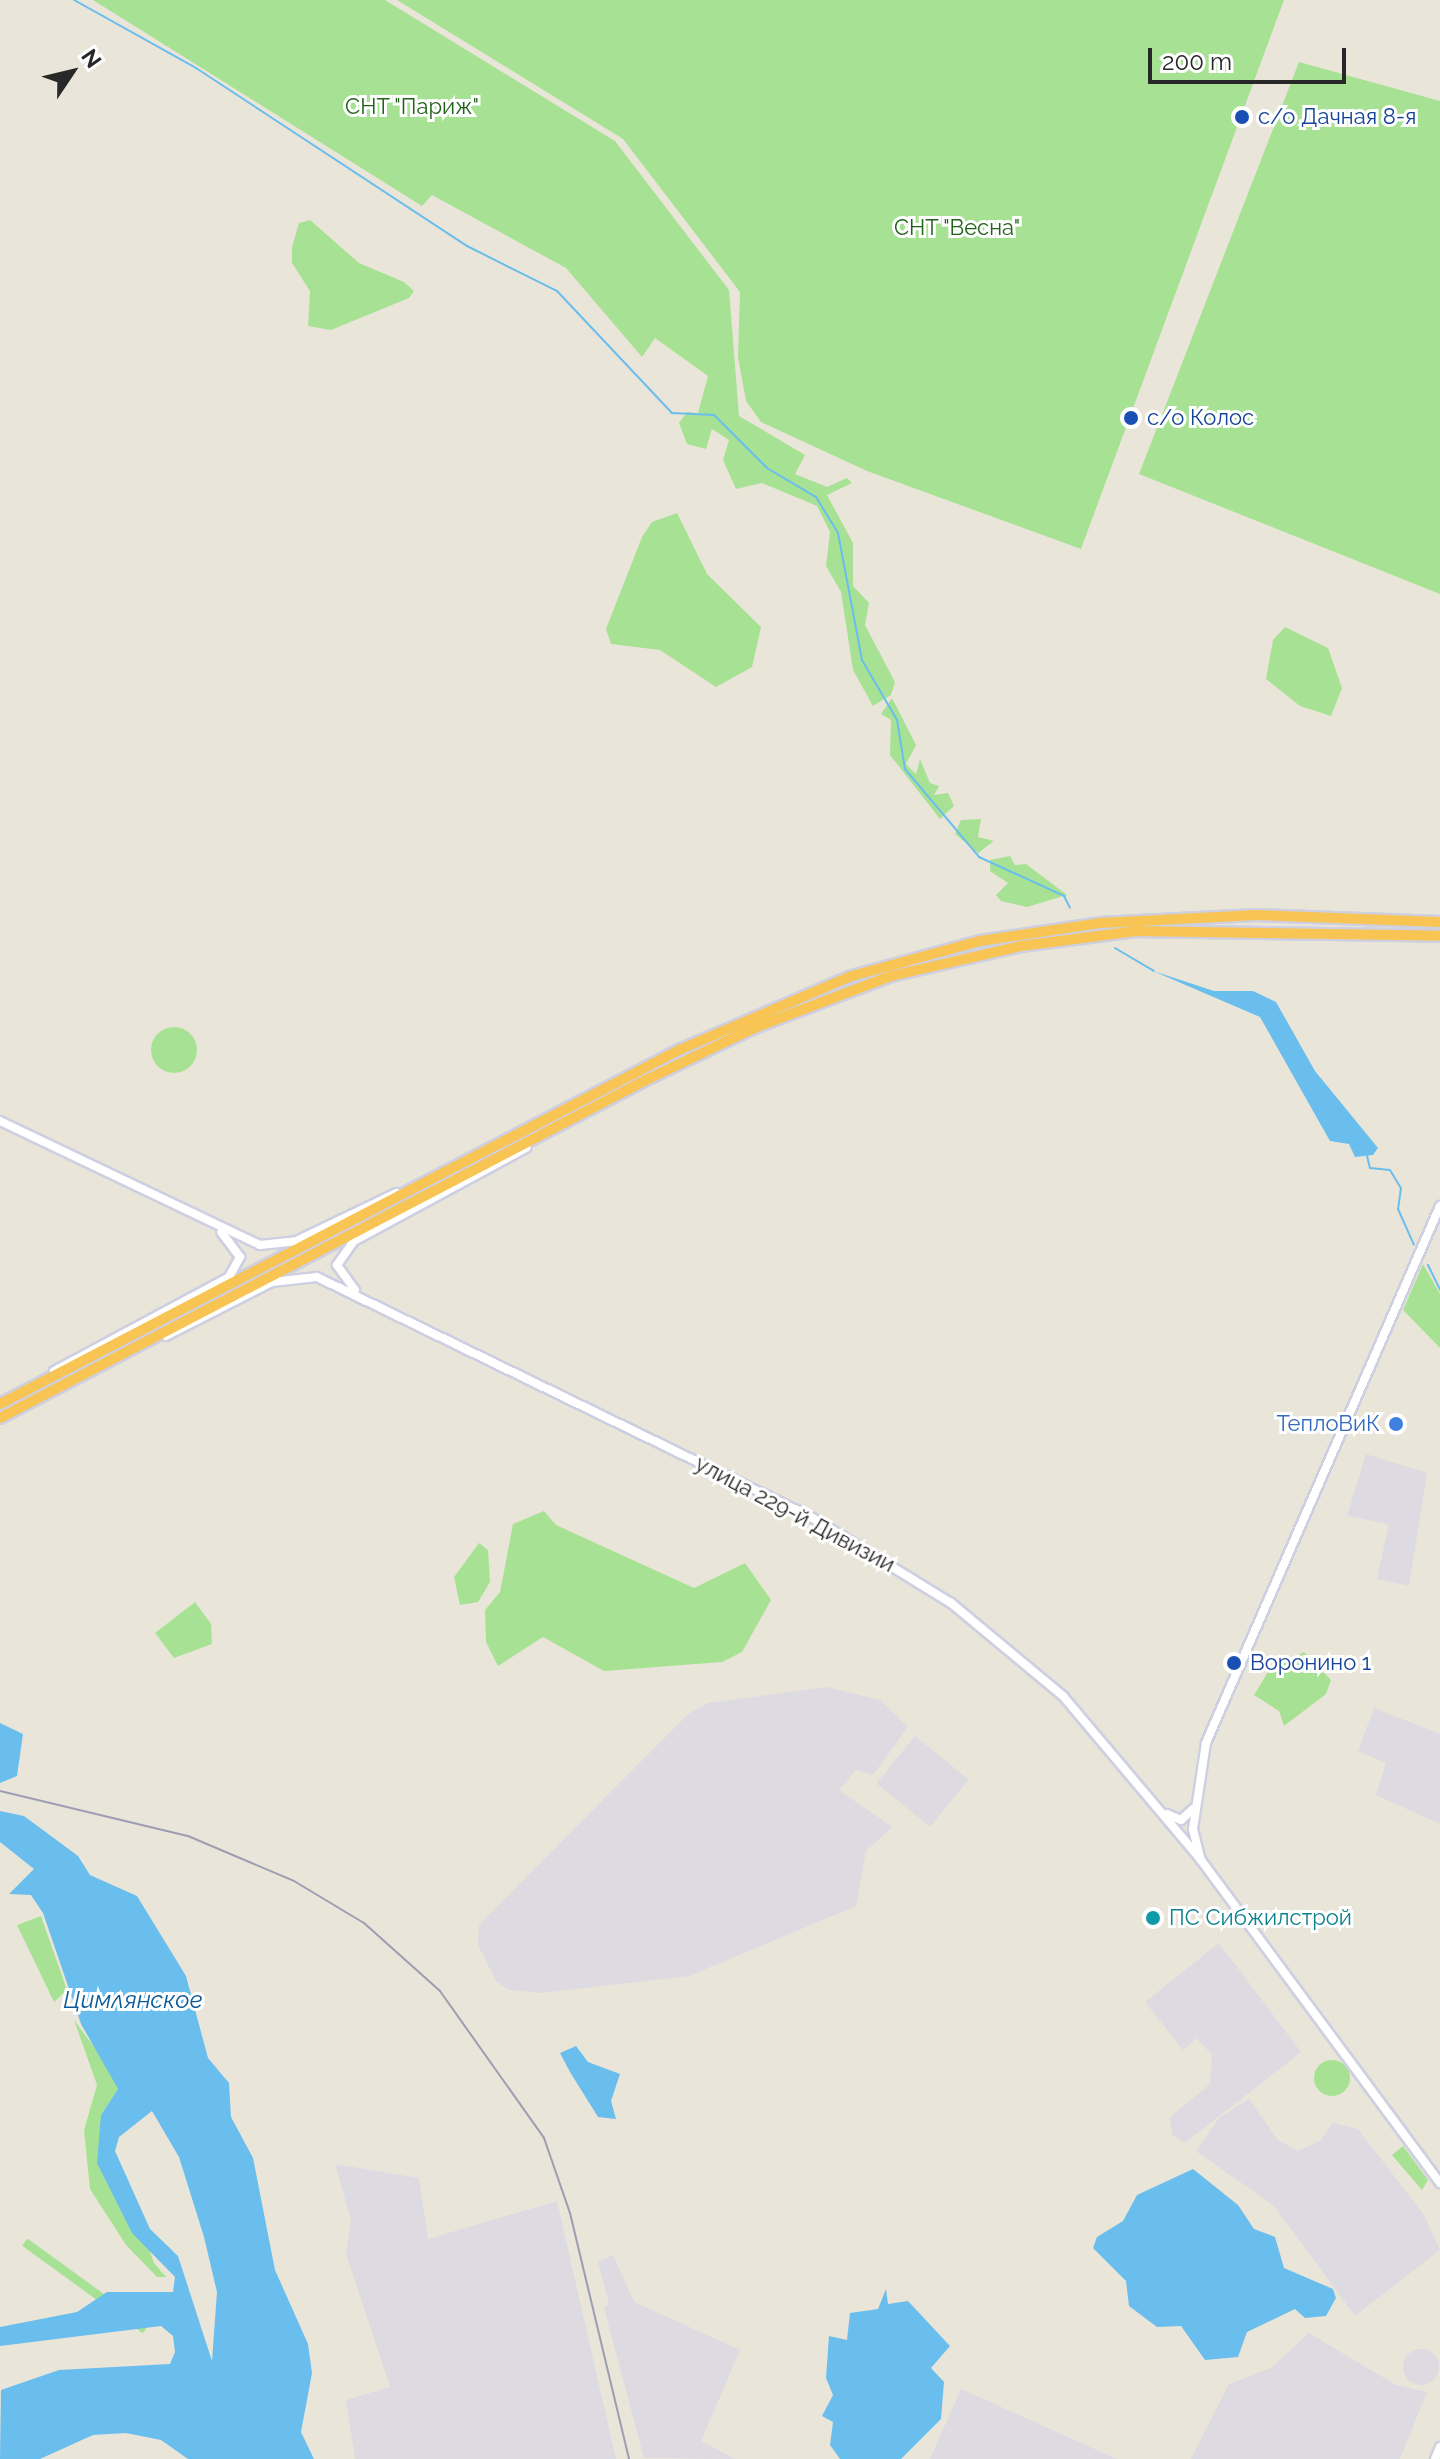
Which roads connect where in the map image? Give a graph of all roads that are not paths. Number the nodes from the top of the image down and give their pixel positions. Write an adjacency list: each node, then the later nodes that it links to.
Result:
1 (1440, 922): 5 (highway)
2 (1440, 936): 3 (highway)
3 (580, 1115): 8 (street); 9 (highway)
4 (0, 1121): 7 (street)
5 (420, 1184): 7 (street); 10 (highway)
6 (1440, 1206): 14 (street)
7 (211, 1224): 10 (street)
8 (372, 1302): 9 (street); 13 (street, улица 229-й Дивизии)
9 (126, 1352): 12 (highway)
10 (14, 1397): 11 (highway)
11 (0, 1404)
12 (0, 1418)
13 (1159, 1809): 14 (street); 15 (street); 16 (street, улица 229-й Дивизии)
14 (1193, 1809): 15 (street)
15 (1193, 1829): 16 (street)
16 (1201, 1860): 17 (street, улица 229-й Дивизии)
17 (1440, 2183)
18 (1440, 2447): 19 (street)
19 (1435, 2459)

